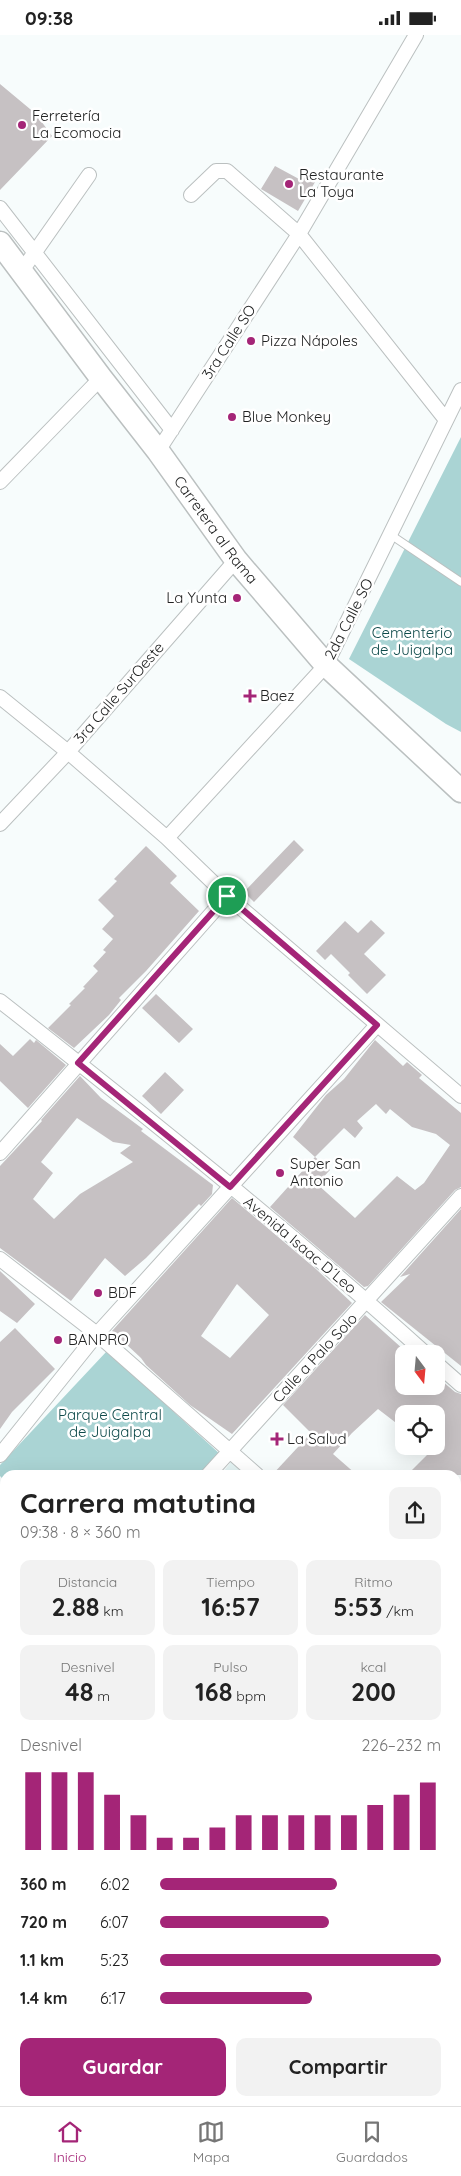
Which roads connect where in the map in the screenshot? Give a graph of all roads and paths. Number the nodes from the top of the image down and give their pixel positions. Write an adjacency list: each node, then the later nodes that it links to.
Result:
1 (410, 37): 5 (street, 3ra Calle SO)
2 (90, 175): 7 (street)
3 (191, 195): 5 (street)
4 (0, 208): 7 (street)
5 (299, 234): 11 (street); 12 (street, 3ra Calle SO)
6 (0, 243): 8 (highway, Carretera al Rama)
7 (35, 252): 8 (street); 12 (street)
8 (21, 272): 9 (highway, Carretera al Rama)
9 (101, 378): 13 (highway, Carretera al Rama); 14 (street)
10 (461, 390): 11 (street, 2da Calle SO)
11 (446, 420): 15 (street, 2da Calle SO)
12 (172, 430): 13 (street, 3ra Calle SO)
13 (158, 451): 16 (highway, Carretera al Rama)
14 (0, 483)
15 (391, 535): 17 (lane); 18 (street, 2da Calle SO)
16 (236, 560): 18 (highway, Carretera al Rama); 20 (street, 3ra Calle SurOeste)
17 (461, 583)
18 (326, 665): 21 (highway, Carretera al Rama); 23 (street, 2da Calle SO)
19 (0, 697): 20 (street)
20 (68, 752): 22 (street, 3ra Calle SurOeste); 23 (street)
21 (461, 791)
22 (0, 824)
23 (167, 838): 24 (street)
24 (227, 896): 26 (street); 27 (street)
25 (0, 1001): 27 (street, Avenida Isaac D´Leo)
26 (377, 1025): 28 (street); 30 (street)
27 (78, 1063): 29 (street); 30 (street, Avenida Isaac D´Leo)
28 (461, 1096)
29 (0, 1153)
30 (230, 1187): 33 (street, Avenida Isaac D´Leo); 34 (street)
31 (461, 1196): 33 (street, Calle a Palo Solo)
32 (0, 1259): 34 (street)
33 (367, 1301): 35 (street, Avenida Isaac D´Leo); 38 (street, Calle a Palo Solo)
34 (97, 1335): 38 (street); 39 (street)
35 (416, 1345)
36 (445, 1371): 37 (street)
37 (461, 1385)
38 (229, 1451): 40 (street, Calle a Palo Solo); 41 (street)
39 (0, 1455)
40 (212, 1470)
41 (251, 1470)

